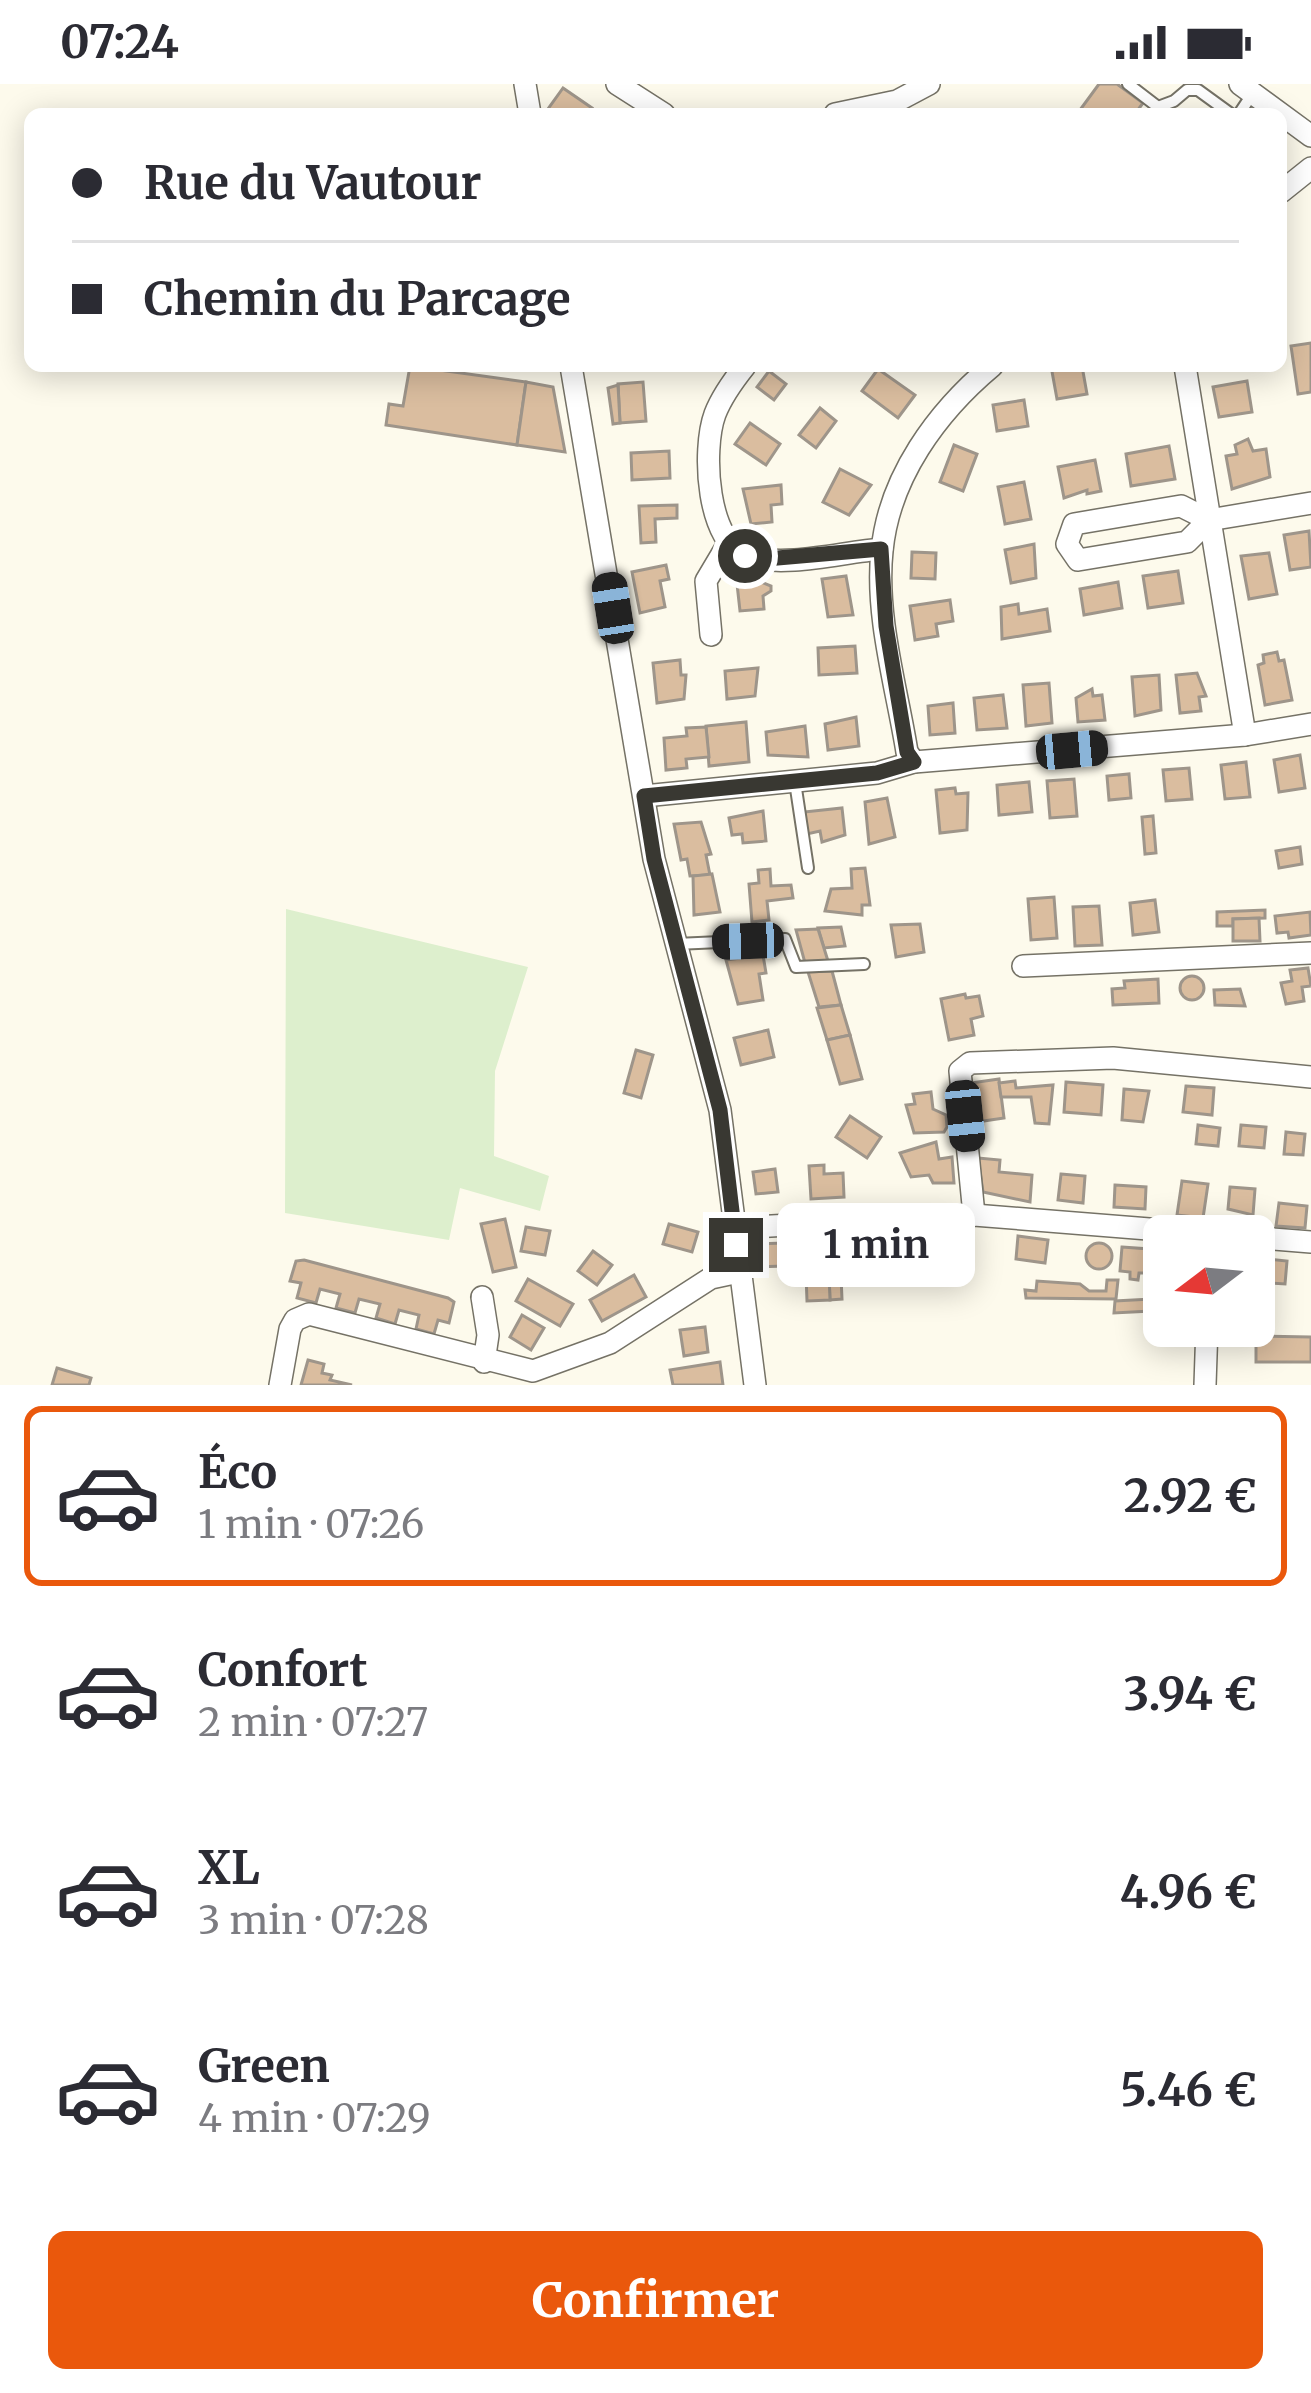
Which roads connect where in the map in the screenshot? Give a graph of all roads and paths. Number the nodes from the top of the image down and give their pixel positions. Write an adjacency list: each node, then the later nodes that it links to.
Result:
1 (617, 84): 5 (street)
2 (929, 84): 6 (street)
3 (1128, 84): 7 (lane)
4 (1246, 89): 10 (street)
5 (655, 108)
6 (877, 108)
7 (1154, 108)
8 (1160, 108): 9 (lane)
9 (1226, 108)
10 (1275, 108)
11 (1311, 168): 12 (street)
12 (1287, 188)
13 (572, 372): 26 (street)
14 (741, 372): 19 (street)
15 (985, 372): 20 (street)
16 (1186, 372): 18 (street)
17 (1311, 503): 18 (street)
18 (1209, 520): 18 (street); 23 (street)
19 (728, 544): 20 (street); 21 (street)
20 (881, 549): 24 (street)
21 (711, 635)
22 (1311, 724): 23 (street)
23 (1245, 735): 24 (street)
24 (914, 762): 25 (street)
25 (795, 780): 26 (street); 27 (lane)
26 (644, 796): 28 (street)
27 (808, 868)
28 (675, 944): 30 (lane); 34 (street)
29 (1311, 953): 31 (street)
30 (864, 964)
31 (1023, 966)
32 (1311, 1077): 33 (street)
33 (974, 1215): 34 (street); 35 (street)
34 (734, 1228): 38 (street)
35 (1143, 1229)
36 (1275, 1239): 37 (street)
37 (1311, 1242)
38 (739, 1272): 41 (street); 43 (street)
39 (482, 1297): 41 (street)
40 (1206, 1347): 44 (street)
41 (484, 1362): 42 (street)
42 (280, 1385)
43 (755, 1385)
44 (1205, 1385)

